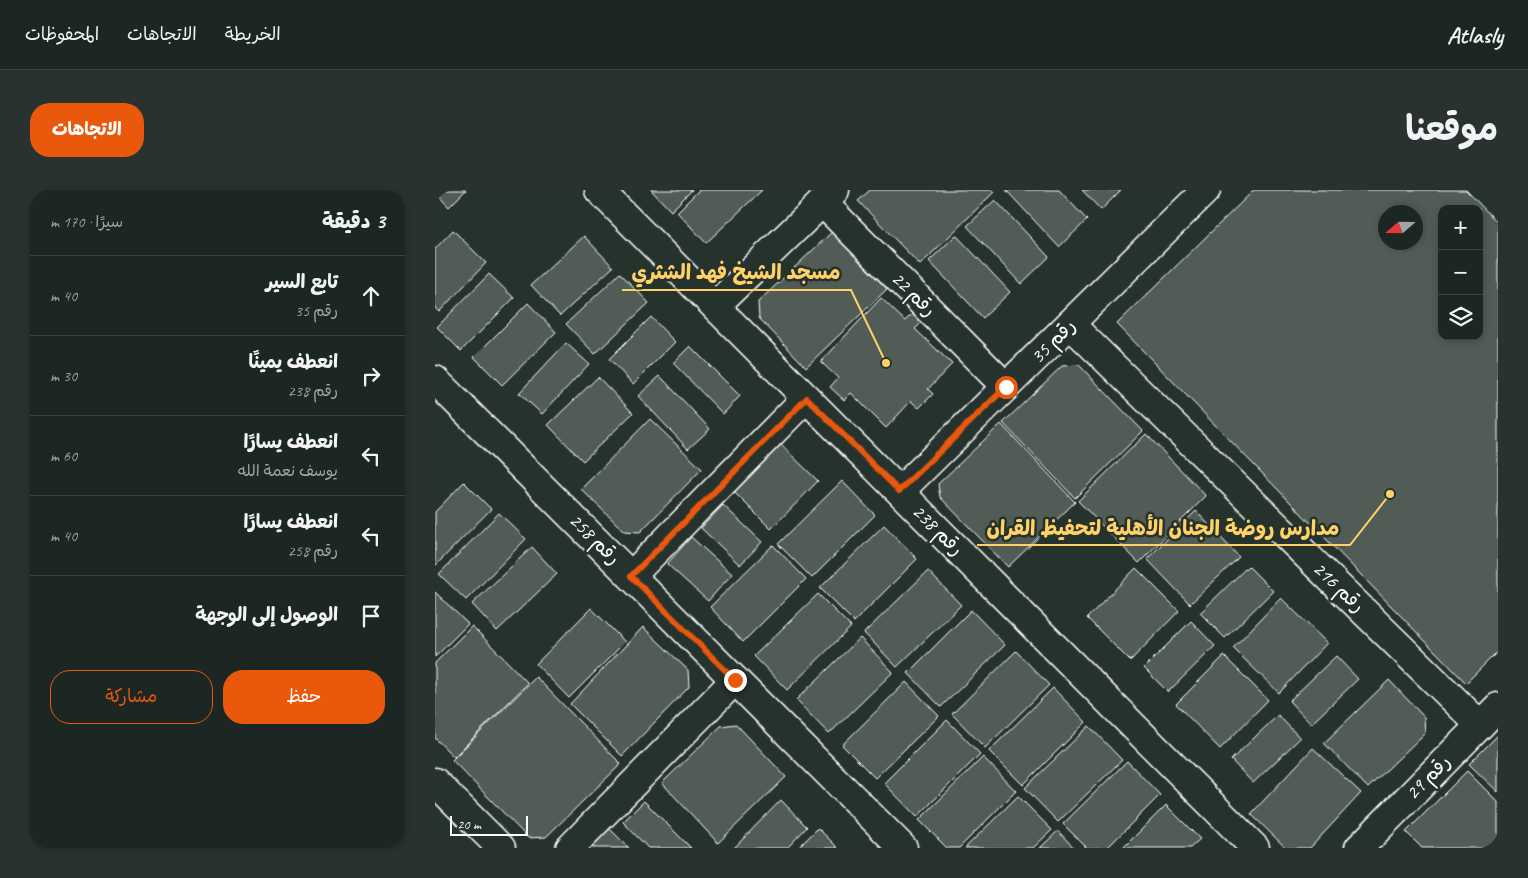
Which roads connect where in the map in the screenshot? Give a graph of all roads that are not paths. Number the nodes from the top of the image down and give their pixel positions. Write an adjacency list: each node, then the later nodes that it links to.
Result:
1 (599, 190): 4 (street, رقم 238)
2 (1206, 190): 5 (street, رقم 35)
3 (829, 196): 4 (street); 7 (street, رقم 22)
4 (715, 306): 8 (street, رقم 238)
5 (1070, 324): 7 (street, رقم 35); 12 (street, رقم 216)
6 (435, 380): 10 (street, رقم 258)
7 (1006, 387): 9 (street, رقم 35)
8 (807, 398): 9 (street, رقم 238); 10 (street)
9 (899, 491): 17 (street, رقم 238)
10 (631, 576): 11 (street, رقم 258)
11 (735, 680): 15 (street); 16 (street, رقم 258)
12 (1489, 716): 18 (street, رقم 29)
13 (435, 782): 14 (street)
14 (501, 848)
15 (570, 848)
16 (903, 848)
17 (1255, 848)
18 (1359, 848)

